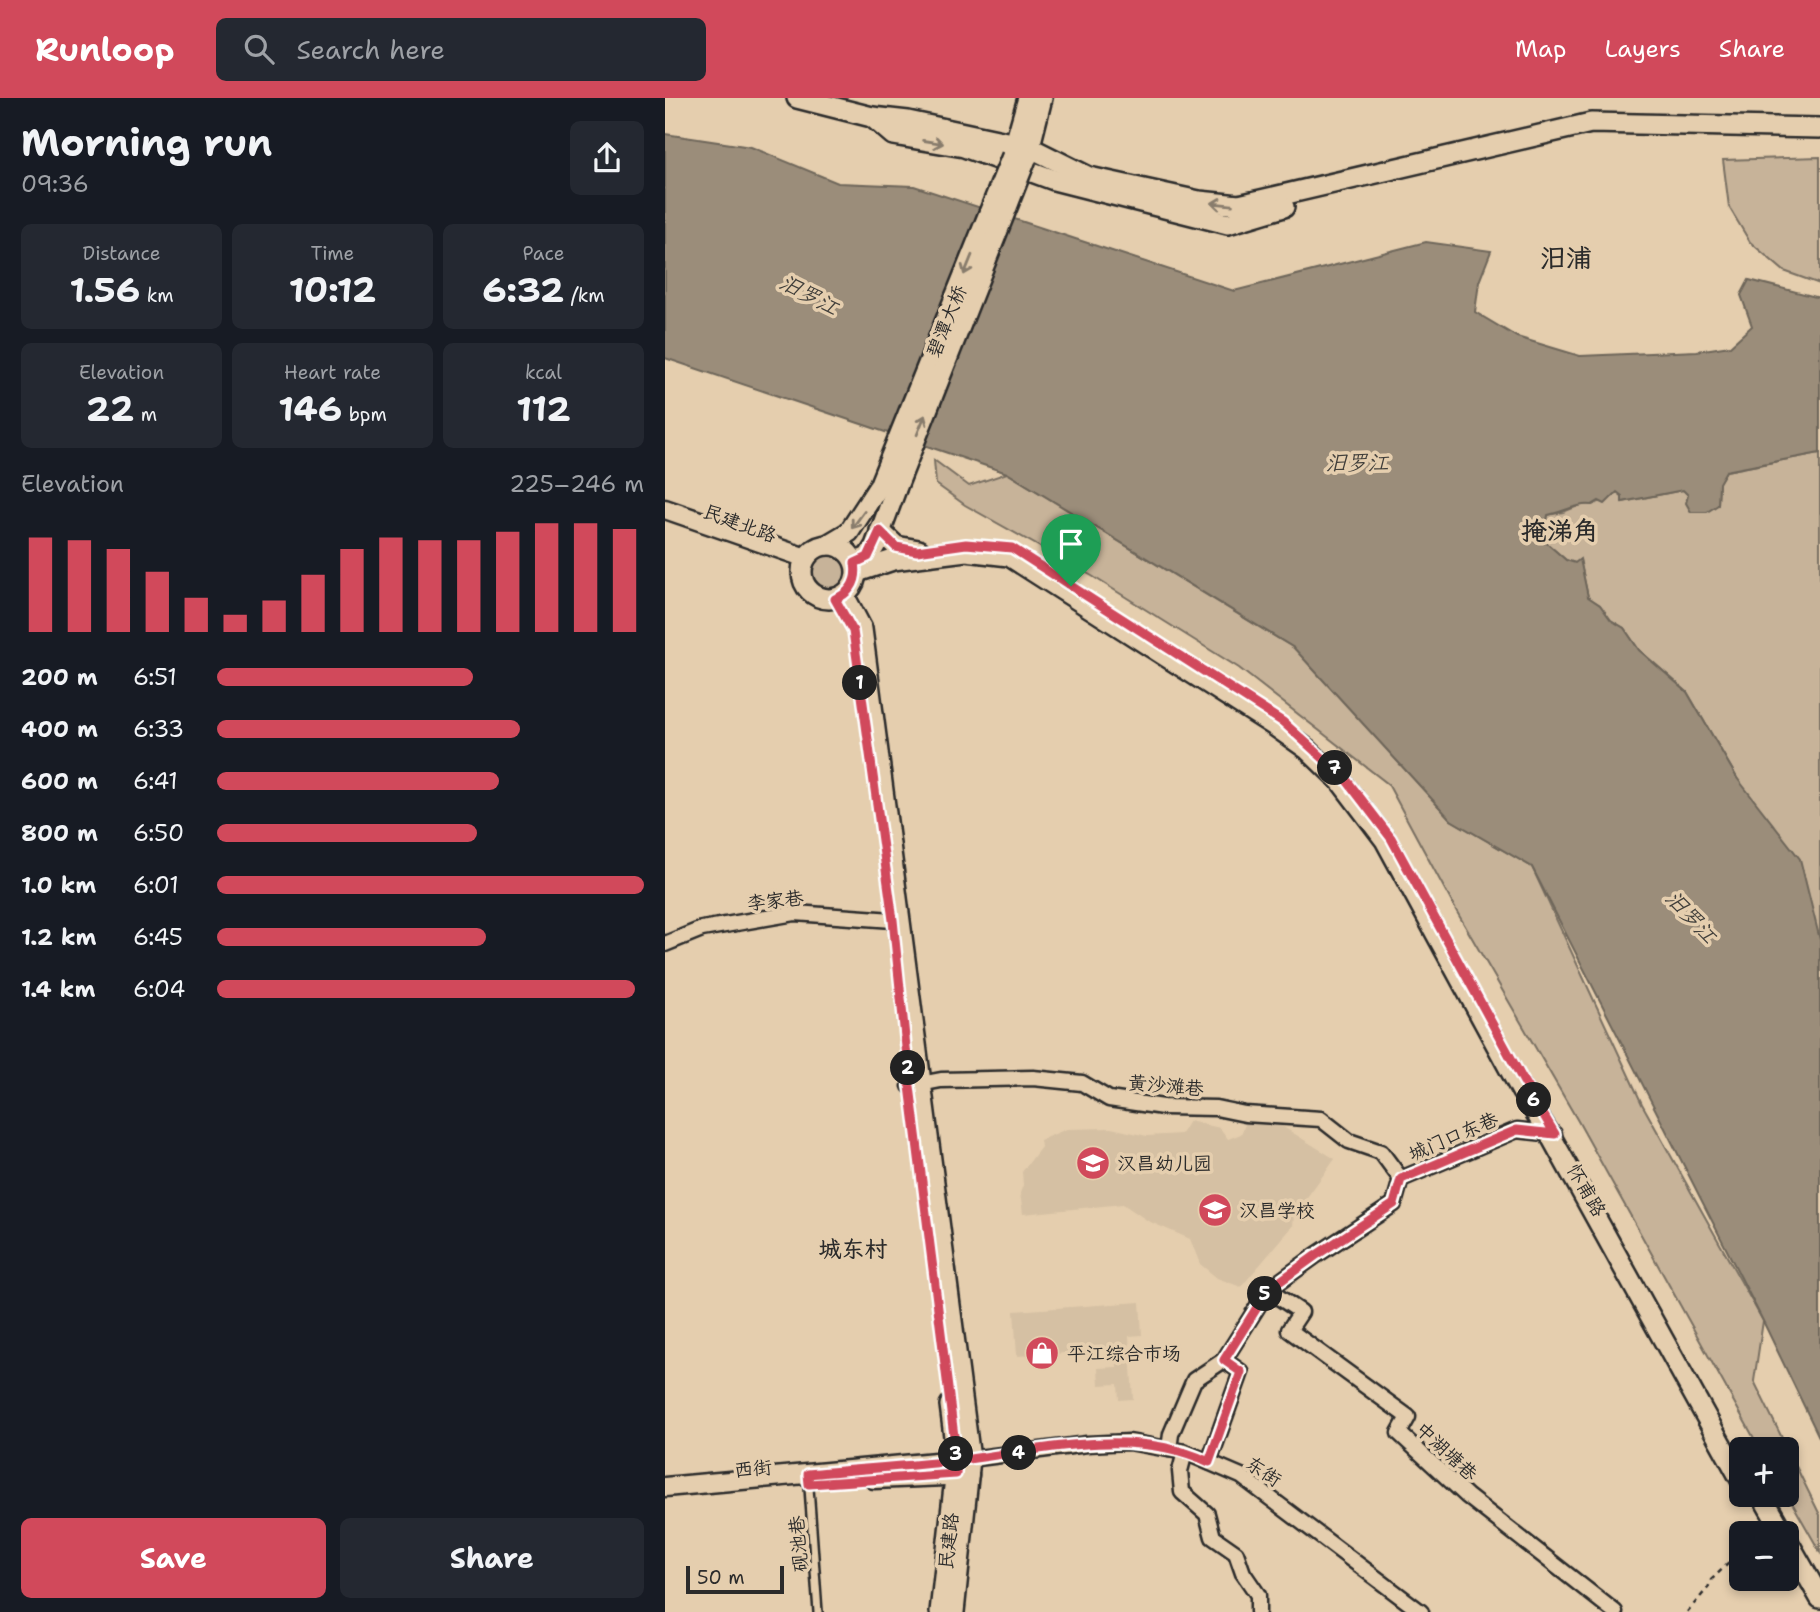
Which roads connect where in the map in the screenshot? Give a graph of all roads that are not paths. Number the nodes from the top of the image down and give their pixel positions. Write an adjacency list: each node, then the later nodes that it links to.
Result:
1 (797, 98): 4 (main road)
2 (1028, 98): 7 (main road)
3 (1042, 98): 7 (main road)
4 (872, 117): 6 (main road, one-way to 6); 7 (main road)
5 (1820, 128): 7 (main road, one-way to 7)
6 (1820, 136)
7 (1021, 152): 8 (main road, 碧潭大桥, bridge)
8 (888, 487): 11 (main road); 12 (main road, one-way to 12)
9 (665, 509): 13 (street)
10 (665, 518): 13 (street, 民建北路)
11 (880, 531): 14 (main road); 19 (main road, 怀甫路)
12 (827, 545): 13 (main road); 14 (main road)
13 (804, 562): 15 (main road)
14 (856, 567): 15 (main road); 19 (main road)
15 (839, 597): 16 (main road, 民建路); 18 (main road)
16 (893, 920): 17 (street, 李家巷); 18 (main road, 民建路)
17 (665, 944)
18 (916, 1085): 20 (street, 黄沙滩巷); 28 (main road, 民建路)
19 (1552, 1134): 20 (street, 城门口东巷); 23 (main road, 怀甫路); 26 (main road)
20 (1401, 1179): 21 (street, 城门口东巷)
21 (1268, 1290): 22 (street, 城门口东巷); 40 (street, 中湖塘巷)
22 (1224, 1360): 24 (street, 城门口东巷); 27 (street)
23 (1729, 1439)
24 (1169, 1449): 25 (street, 东街); 28 (street, 东街)
25 (1185, 1452): 27 (street, 东街); 38 (street)
26 (1729, 1458)
27 (1209, 1462): 39 (street, 东街)
28 (963, 1467): 29 (street, 西街); 36 (main road, 民建路); 37 (main road)
29 (809, 1479): 30 (street, 西街); 31 (street, 西街); 35 (lane, 砚池巷)
30 (665, 1487)
31 (665, 1496)
32 (1799, 1560): 34 (main road)
33 (1799, 1582): 41 (main road)
34 (1820, 1598)
35 (818, 1612)
36 (940, 1612)
37 (954, 1612)
38 (1258, 1612)
39 (1422, 1612)
40 (1615, 1612)
41 (1816, 1612)

